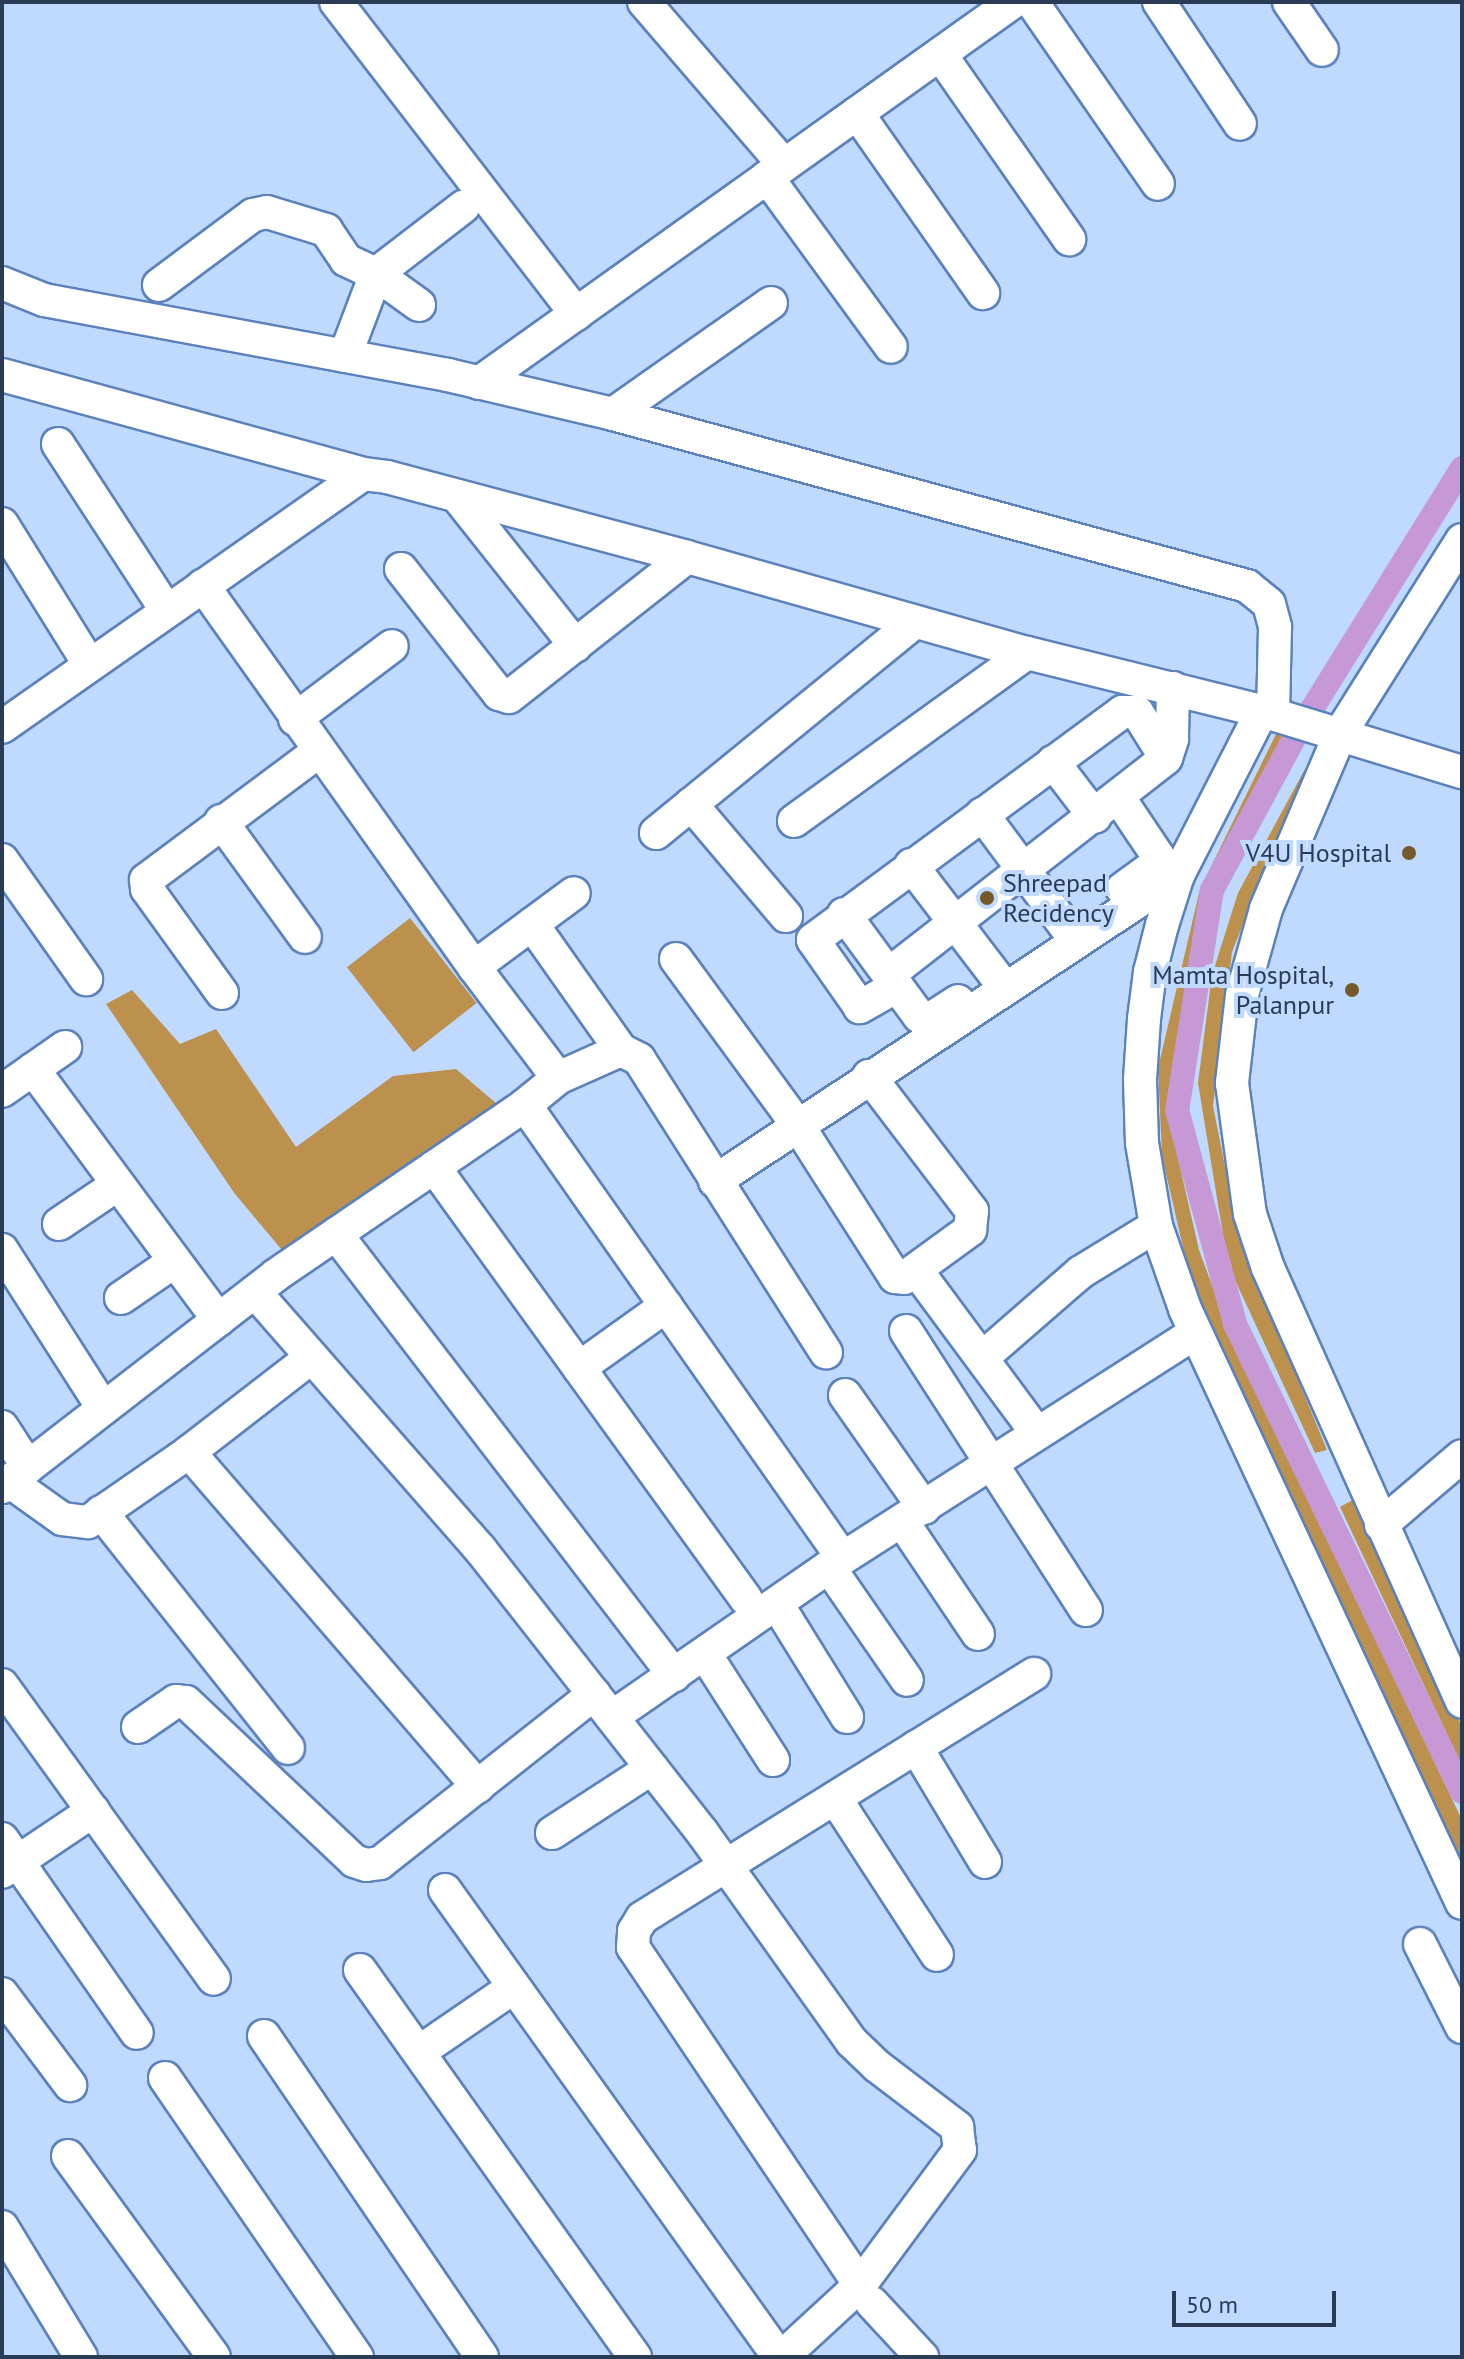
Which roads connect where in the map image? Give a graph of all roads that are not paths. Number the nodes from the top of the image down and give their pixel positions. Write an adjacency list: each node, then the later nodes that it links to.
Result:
1 (336, 2): 21 (street)
2 (644, 2): 11 (street)
3 (1013, 2): 8 (street)
4 (1032, 2): 12 (street)
5 (1159, 2): 10 (street)
6 (1289, 2): 7 (street)
7 (1322, 50)
8 (940, 54): 9 (street); 14 (street)
9 (857, 113): 11 (street); 18 (street)
10 (1240, 124)
11 (776, 171): 21 (street); 22 (street)
12 (1158, 184)
13 (463, 207): 15 (street)
14 (1069, 239)
15 (376, 274): 17 (street); 20 (street); 23 (street)
16 (2, 283): 23 (street)
17 (159, 285)
18 (983, 293)
19 (771, 303): 26 (street)
20 (419, 305)
21 (576, 314): 25 (street)
22 (891, 347)
23 (345, 356): 25 (street)
24 (2, 375): 28 (street)
25 (479, 383): 26 (street)
26 (613, 414): 44 (street)
27 (58, 444): 35 (street)
28 (363, 474): 29 (street); 34 (street)
29 (457, 496): 32 (street); 38 (street)
30 (2, 524): 40 (street)
31 (1462, 540): 44 (street)
32 (687, 557): 36 (street); 38 (street)
33 (401, 569): 38 (street)
34 (203, 586): 35 (street); 43 (street)
35 (167, 611): 40 (street)
36 (915, 622): 39 (street); 49 (street)
37 (392, 646): 43 (street)
38 (576, 646)
39 (1027, 653): 41 (street); 53 (street)
40 (89, 664): 42 (street)
41 (1173, 688): 44 (street); 46 (street)
42 (5, 719)
43 (295, 719): 45 (street)
44 (1300, 722): 48 (street); 58 (street); 109 (street)
45 (319, 751): 52 (street); 67 (street)
46 (1166, 758): 47 (street); 50 (street)
47 (1053, 762): 50 (street); 51 (street)
48 (1462, 772)
49 (691, 804): 54 (street); 61 (street)
50 (1107, 807): 57 (street); 64 (street)
51 (982, 814): 56 (street); 57 (street)
52 (221, 821): 65 (street); 71 (street)
53 (794, 821)
54 (656, 833)
55 (2, 860): 69 (street)
56 (911, 865): 60 (street); 62 (street)
57 (1023, 870): 62 (street); 64 (street)
58 (1178, 875): 75 (street); 84 (street)
59 (574, 893): 63 (street)
60 (844, 914): 70 (street); 70 (street)
61 (786, 916)
62 (955, 923): 68 (street); 70 (street)
63 (532, 924): 67 (street); 73 (street)
64 (1066, 927): 68 (street)
65 (305, 937)
66 (676, 959): 79 (street)
67 (474, 967): 76 (street)
68 (995, 975): 70 (street)
69 (86, 979)
70 (893, 980)
71 (222, 993)
72 (65, 1047): 74 (street)
73 (621, 1050): 76 (street); 81 (street)
74 (33, 1069): 77 (street); 82 (street)
75 (869, 1076): 79 (street); 88 (street)
76 (558, 1078): 78 (street)
77 (2, 1091)
78 (525, 1105): 80 (street); 91 (street)
79 (799, 1127): 81 (street); 88 (street)
80 (434, 1167): 85 (street); 98 (street)
81 (715, 1181): 95 (street)
82 (118, 1184): 83 (street); 87 (street)
83 (59, 1224)
84 (1156, 1226): 94 (street); 97 (street)
85 (336, 1234): 89 (street); 116 (street)
86 (2, 1250): 100 (street)
87 (175, 1261): 90 (street); 92 (street)
88 (917, 1271): 97 (street)
89 (255, 1292): 92 (street); 96 (street)
90 (121, 1298)
91 (666, 1306): 98 (street); 110 (street)
92 (219, 1320): 100 (street)
93 (906, 1331): 105 (street)
94 (1195, 1333): 102 (street); 135 (street)
95 (826, 1352)
96 (312, 1357): 103 (street); 120 (street)
97 (982, 1358): 102 (street)
98 (579, 1368): 111 (street)
99 (845, 1395): 108 (street)
100 (103, 1408): 106 (street)
101 (2, 1427): 106 (street)
102 (1036, 1432): 105 (street)
103 (189, 1452): 107 (street); 127 (street)
104 (1462, 1456): 109 (street)
105 (989, 1464): 108 (street); 112 (street)
106 (13, 1478): 107 (street)
107 (101, 1512): 124 (street)
108 (913, 1514): 110 (street); 113 (street)
109 (1381, 1525): 119 (street)
110 (833, 1558): 111 (street); 117 (street)
111 (762, 1602): 114 (street); 121 (street)
112 (1086, 1610)
113 (978, 1634)
114 (705, 1654): 116 (street); 125 (street)
115 (1034, 1674): 123 (street)
116 (674, 1675): 120 (street)
117 (907, 1680)
118 (2, 1685): 129 (street)
119 (1462, 1702)
120 (603, 1706): 126 (street); 127 (street)
121 (847, 1717)
122 (138, 1727): 127 (street)
123 (916, 1747): 128 (street); 132 (street)
124 (288, 1748)
125 (773, 1760)
126 (652, 1768): 130 (street); 133 (street)
127 (478, 1787)
128 (835, 1798): 133 (street); 137 (street)
129 (93, 1811): 131 (street); 139 (street)
130 (552, 1833)
131 (7, 1858): 143 (street)
132 (985, 1862)
133 (726, 1865): 150 (street); 150 (street)
134 (445, 1890): 140 (street)
135 (1462, 1903)
136 (1420, 1944): 142 (street)
137 (937, 1955)
138 (360, 1970): 145 (street)
139 (214, 1979)
140 (514, 1987): 145 (street); 156 (street)
141 (2, 1994): 147 (street)
142 (1462, 2027)
143 (137, 2033)
144 (264, 2036): 154 (street)
145 (419, 2052): 155 (street)
146 (165, 2078): 153 (street)
147 (70, 2085)
148 (68, 2156): 152 (street)
149 (2, 2227): 151 (street)
150 (866, 2294): 156 (street); 157 (street)
151 (81, 2357)
152 (214, 2357)
153 (357, 2357)
154 (482, 2357)
155 (635, 2357)
156 (780, 2357)
157 (922, 2357)

